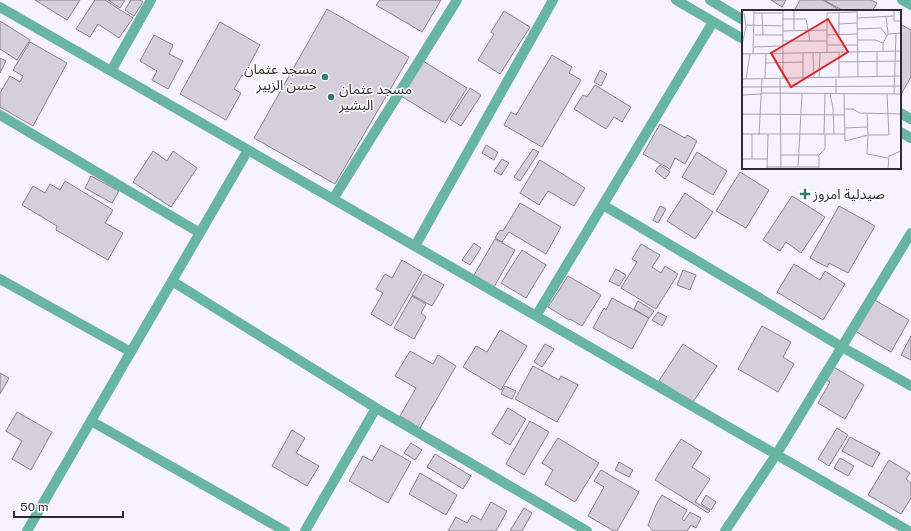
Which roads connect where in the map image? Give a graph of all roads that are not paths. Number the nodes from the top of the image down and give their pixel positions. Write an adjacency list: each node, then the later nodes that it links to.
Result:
1 (151, 0): 12 (street)
2 (457, 0): 19 (street)
3 (553, 0): 23 (street)
4 (676, 0): 10 (street)
5 (710, 0): 9 (street)
6 (902, 0): 7 (street)
7 (911, 6)
8 (0, 7): 12 (street)
9 (742, 19)
10 (713, 22): 11 (street); 20 (street)
11 (742, 38)
12 (111, 71): 18 (street)
13 (901, 114): 15 (street)
14 (0, 115): 21 (street)
15 (911, 119)
16 (901, 133): 17 (street)
17 (911, 138)
18 (248, 150): 19 (street); 21 (street)
19 (333, 199): 23 (street)
20 (603, 205): 26 (street); 27 (street)
21 (200, 233): 25 (street)
22 (911, 233): 27 (street)
23 (415, 246): 26 (street)
24 (0, 279): 28 (street)
25 (172, 281): 28 (street); 30 (street)
26 (536, 316): 32 (street)
27 (842, 347): 29 (street); 32 (street)
28 (131, 352): 31 (street)
29 (911, 386)
30 (376, 408): 35 (street); 36 (street)
31 (91, 421): 33 (street); 34 (street)
32 (776, 454): 37 (street); 38 (street)
33 (27, 531)
34 (285, 531)
35 (305, 531)
36 (587, 531)
37 (725, 531)
38 (909, 531)

